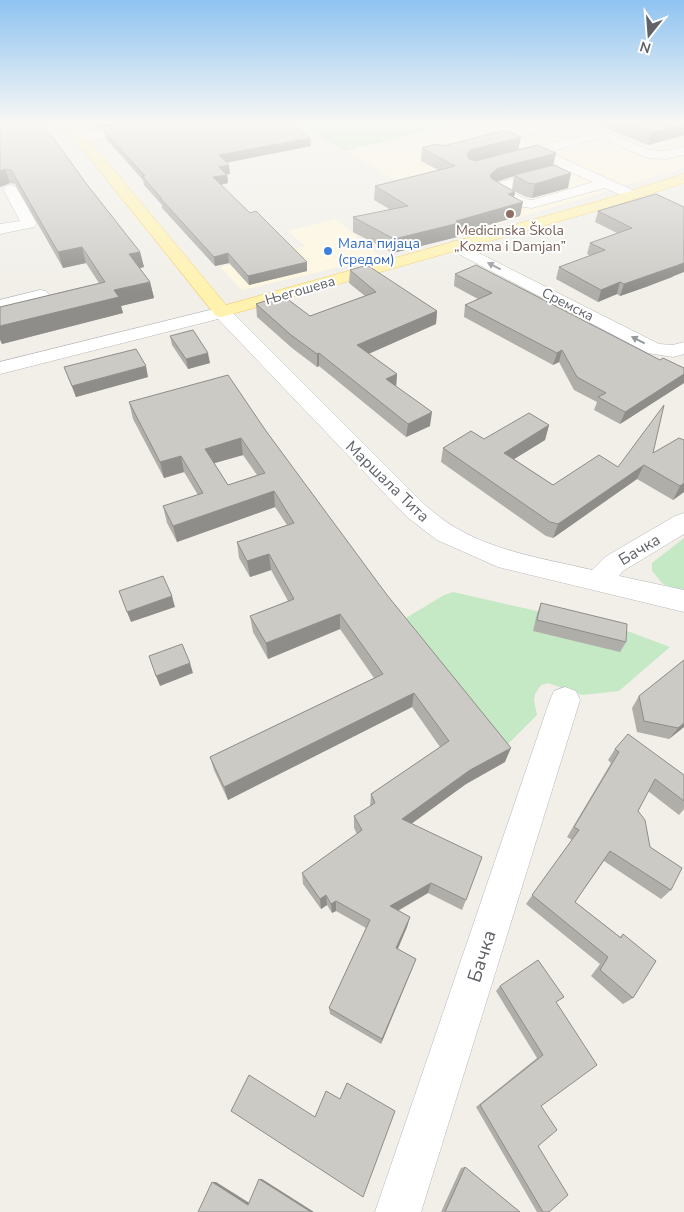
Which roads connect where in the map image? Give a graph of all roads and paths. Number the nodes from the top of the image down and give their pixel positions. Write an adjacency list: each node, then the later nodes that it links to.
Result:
1 (113, 179): 14 (main road)
2 (529, 179): 8 (street)
3 (597, 179): 5 (street)
4 (682, 179): 7 (main road, Његошева)
5 (606, 183): 7 (street); 8 (street)
6 (10, 190): 10 (street)
7 (632, 195): 9 (main road, Његошева)
8 (549, 199): 9 (street)
9 (575, 212): 11 (main road, Његошева)
10 (0, 229)
11 (455, 246): 14 (main road, Његошева); 15 (street, Сремска, one-way to 11)
12 (40, 295): 13 (street)
13 (0, 305)
14 (222, 312): 16 (street, Његошева); 18 (street, Маршала Тита)
15 (684, 348)
16 (0, 368)
17 (684, 522): 18 (street, Бачка)
18 (598, 581): 19 (street, Маршала Тита)
19 (684, 601)
20 (565, 700): 21 (street, Бачка)
21 (398, 1212)

